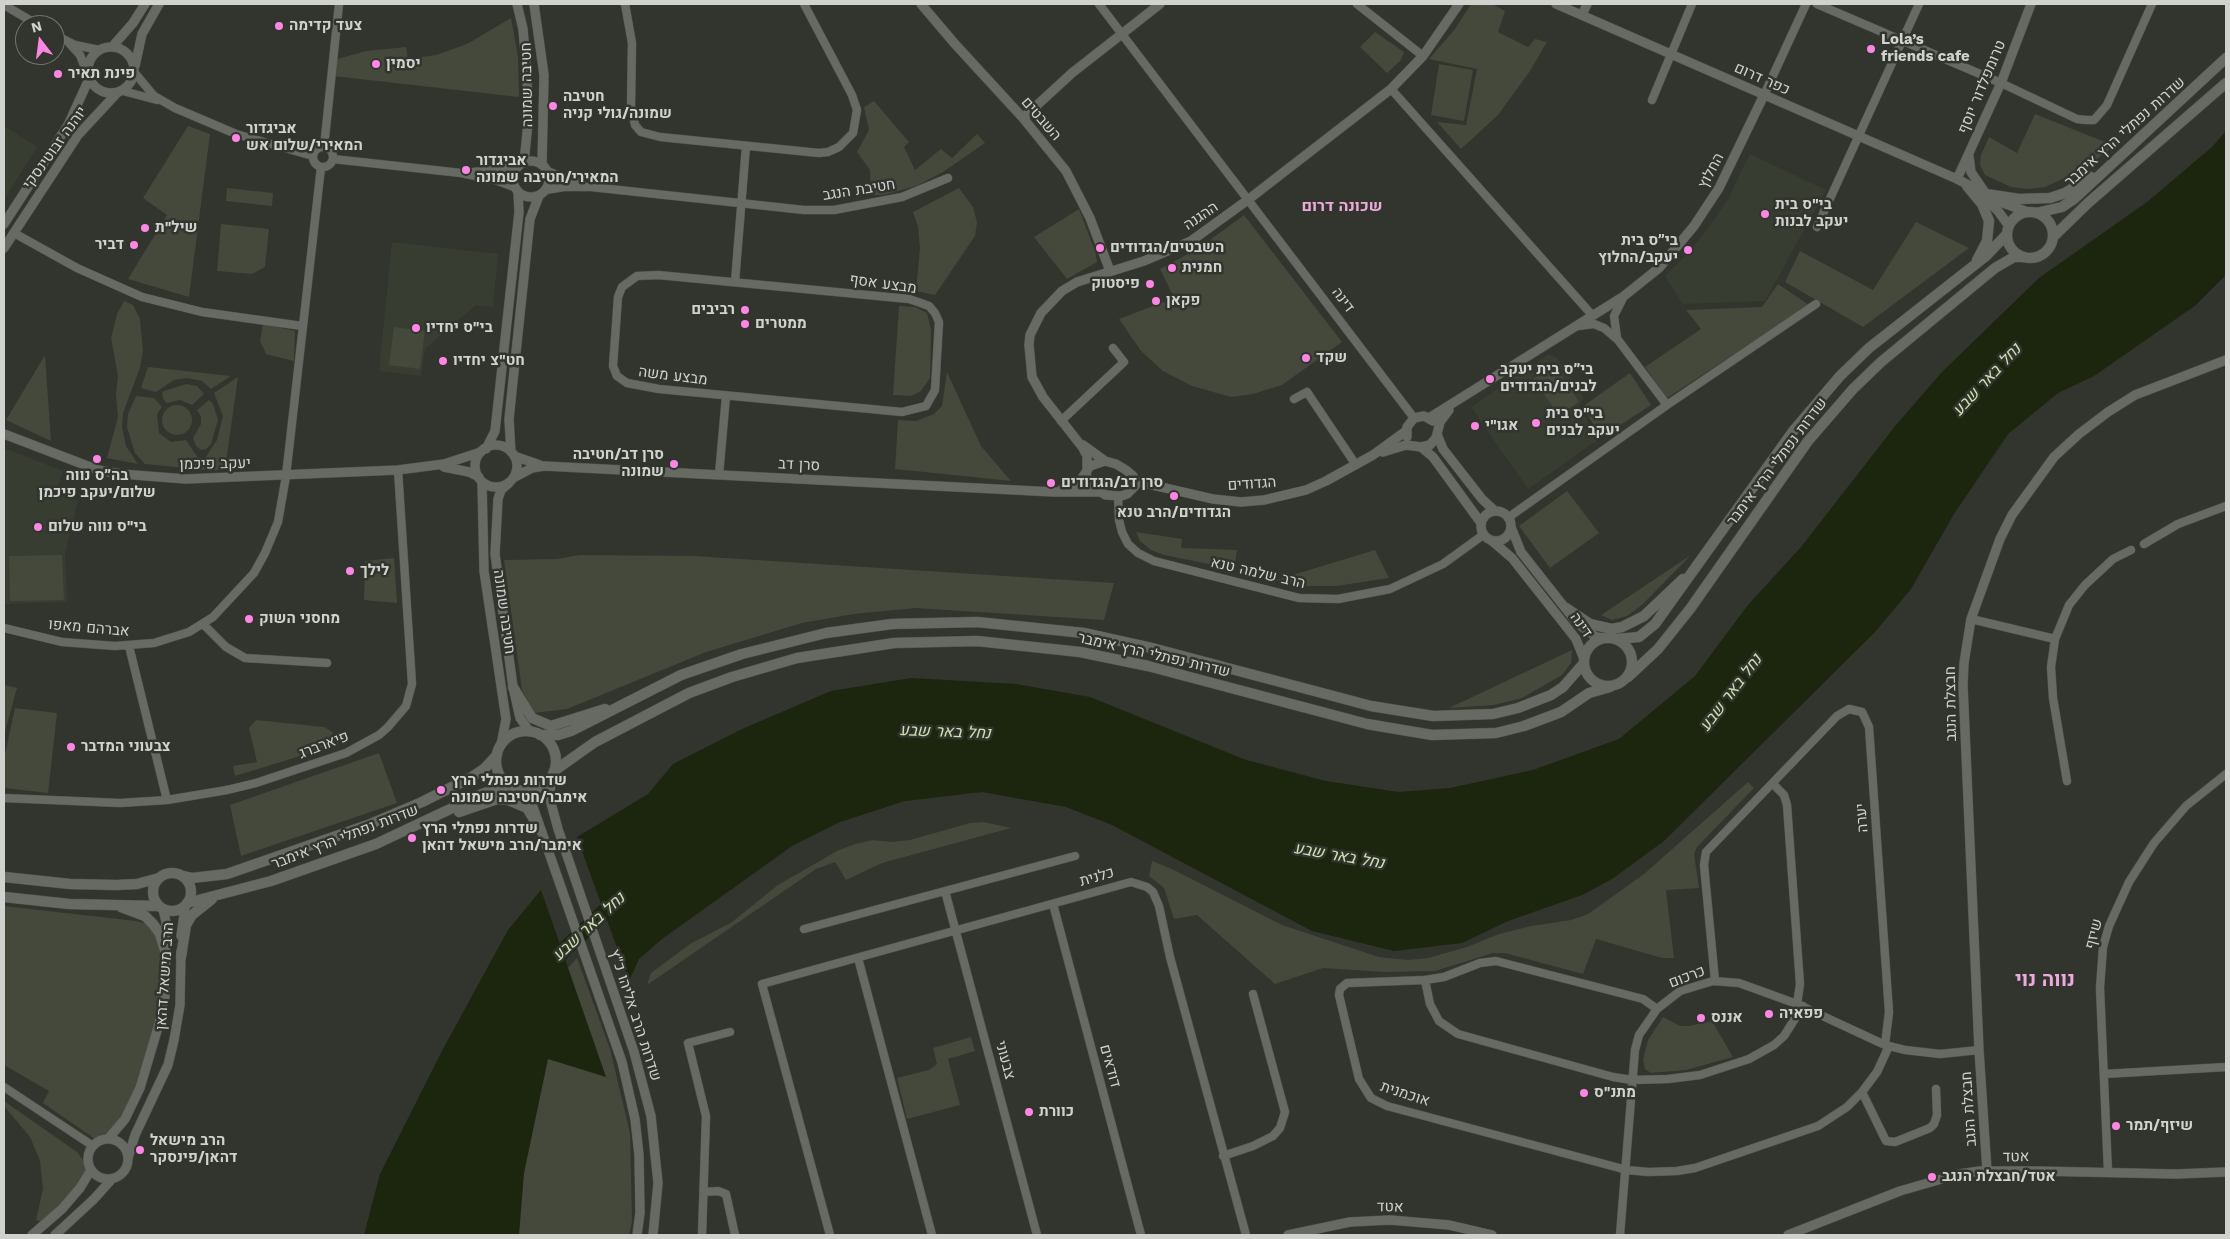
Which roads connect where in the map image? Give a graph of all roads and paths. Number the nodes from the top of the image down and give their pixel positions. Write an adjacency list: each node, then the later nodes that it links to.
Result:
1 (145, 4): 27 (street)
2 (159, 4): 32 (street)
3 (339, 4): 44 (street)
4 (517, 4): 49 (street, חטיבה שמונה)
5 (534, 4): 51 (street, חטיבה שמונה)
6 (625, 4): 43 (street)
7 (804, 4): 43 (street)
8 (921, 4): 41 (street, השבטים)
9 (1099, 4): 24 (street, דינה)
10 (1160, 4): 24 (street)
11 (1357, 4): 30 (street)
12 (1459, 4): 30 (street, ההגנה)
13 (1556, 4): 23 (street, כפר דרום)
14 (1587, 4): 23 (street)
15 (1692, 4): 29 (street)
16 (1806, 4): 38 (street, החלוץ)
17 (1817, 4): 25 (street)
18 (1919, 4): 25 (street)
19 (2031, 4): 34 (street, טרומפלדור יוסף)
20 (2152, 4): 34 (street)
21 (4, 5): 22 (street)
22 (21, 15)
23 (1582, 15): 29 (street, כפר דרום)
24 (1123, 35): 41 (street); 60 (street, דינה)
25 (1902, 40): 34 (street); 42 (street)
26 (67, 42): 28 (street); 33 (street)
27 (112, 47): 28 (street); 32 (street)
28 (99, 50): 33 (street)
29 (1670, 54): 38 (street, כפר דרום); 39 (street)
30 (1423, 56): 36 (street, ההגנה)
31 (2226, 58): 48 (main road, שדרות נפתלי הרץ אימבר)
32 (134, 70): 37 (street); 40 (street)
33 (88, 76): 37 (street); 63 (street, יוהנה זבוטינסקי)
34 (2000, 83): 45 (street, טרומפלדור יוסף)
35 (2226, 84): 67 (main road, שדרות נפתלי הרץ אימבר)
36 (1391, 89): 60 (street, ההגנה); 75 (street)
37 (120, 92): 40 (street); 66 (street, יוהנה זבוטינסקי)
38 (1764, 95): 42 (street, כפר דרום); 73 (street, החלוץ)
39 (1652, 100)
40 (161, 101): 46 (street)
41 (1023, 118): 71 (street, השבטים)
42 (1858, 136): 54 (street, כפר דרום); 64 (street)
43 (746, 146): 61 (street)
44 (324, 147): 46 (street); 47 (street)
45 (1969, 153): 54 (street, טרומפלדור יוסף); 59 (street)
46 (313, 156): 50 (street)
47 (333, 159): 50 (street); 52 (street)
48 (2113, 163): 59 (main road); 62 (main road, שדרות נפתלי הרץ אימבר)
49 (521, 165): 51 (street); 52 (street); 57 (street)
50 (321, 167): 76 (street, אברהם מאפו)
51 (545, 168): 56 (street); 58 (street)
52 (461, 173): 57 (street)
53 (948, 178): 61 (street, חטיבת הנגב)
54 (1957, 179): 55 (street, כפר דרום); 59 (street, כפר דרום)
55 (1967, 186): 65 (street, כפר דרום); 70 (main road)
56 (591, 187): 58 (street); 61 (street, חטיבת הנגב)
57 (516, 190): 58 (street); 93 (street)
58 (542, 193): 94 (street)
59 (1986, 194): 62 (street, כפר דרום)
60 (1250, 199): 71 (street, ההגנה); 85 (street, דינה)
61 (742, 203): 72 (street)
62 (2032, 212): 65 (main road); 67 (main road)
63 (4, 224)
64 (1817, 227)
65 (2008, 230): 69 (main road); 70 (main road, שדרות נפתלי הרץ אימבר)
66 (14, 233): 68 (street, יוהנה זבוטינסקי); 76 (street)
67 (2053, 237): 69 (main road)
68 (4, 248)
69 (2024, 256): 129 (main road, שדרות נפתלי הרץ אימבר)
70 (1974, 265): 118 (main road, שדרות נפתלי הרץ אימבר)
71 (1110, 272): 87 (street, ההגנה)
72 (735, 282): 81 (street, מבצע משה); 81 (street, מבצע אסף)
73 (1624, 296): 75 (street, החלוץ); 78 (street)
74 (1816, 304): 84 (street)
75 (1592, 315): 77 (street)
76 (302, 326): 102 (street, אברהם מאפו)
77 (1570, 330): 78 (street); 83 (street)
78 (1618, 340): 84 (street)
79 (1113, 348): 87 (street)
80 (2226, 360): 120 (street, חבצלת הנגב)
81 (726, 396): 101 (street)
82 (1294, 399): 96 (street)
83 (1456, 402): 86 (street); 89 (street)
84 (1667, 405): 111 (street)
85 (1414, 418): 86 (street); 88 (street)
86 (1428, 418): 89 (street)
87 (1061, 421): 91 (street, ההגנה)
88 (1406, 431): 92 (street); 96 (street, הגדודים)
89 (1437, 432): 92 (street); 110 (street)
90 (4, 434): 102 (street, יעקב פיכמן)
91 (1079, 442): 95 (street, ההגנה); 100 (street, ההגנה)
92 (1419, 447): 96 (street, הגדודים); 112 (street)
93 (484, 450): 94 (street); 97 (street, יעקב פיכמן); 103 (street)
94 (513, 454): 98 (street, סרן דב); 104 (street)
95 (1105, 462): 100 (street); 105 (street)
96 (1360, 462): 105 (street, הגדודים)
97 (434, 466): 99 (street, יעקב פיכמן); 103 (street, יעקב פיכמן)
98 (544, 466): 101 (street, סרן דב); 104 (street, סרן דב)
99 (398, 470): 102 (street, יעקב פיכמן); 141 (street, פיארברג)
100 (1086, 471): 106 (street, סרן דב); 107 (street)
101 (719, 475): 106 (street, סרן דב)
102 (286, 476): 121 (street, אברהם מאפו)
103 (481, 479): 104 (street); 134 (street, חטיבה שמונה)
104 (511, 480): 130 (street, חטיבה שמונה)
105 (1135, 482): 108 (street)
106 (1054, 492): 107 (street, סרן דב)
107 (1100, 492): 108 (street)
108 (1118, 496): 114 (street, הרב שלמה טנא)
109 (2226, 506): 116 (street)
110 (1495, 511): 111 (street); 112 (street)
111 (1509, 517): 113 (street)
112 (1481, 523): 114 (street)
113 (1511, 527): 115 (street); 119 (street, דינה)
114 (1484, 535): 115 (street)
115 (1492, 541): 127 (street, דינה)
116 (2144, 544)
117 (2131, 550): 124 (street)
118 (1703, 559): 119 (main road); 125 (main road, שדרות נפתלי הרץ אימבר)
119 (1566, 608): 123 (street, דינה)
120 (1971, 619): 124 (street); 167 (street, חבצלת הנגב)
121 (203, 624): 126 (street, אברהם מאפו); 128 (street)
122 (4, 628): 126 (street, אברהם מאפו)
123 (1605, 638): 125 (main road); 127 (main road)
124 (2054, 638): 137 (street)
125 (1617, 639): 129 (main road)
126 (129, 646): 141 (street)
127 (1584, 661): 131 (main road); 132 (main road, שדרות נפתלי הרץ אימבר)
128 (327, 663)
129 (1628, 678): 131 (main road)
130 (513, 687): 132 (main road); 133 (street, חטיבה שמונה)
131 (1610, 687): 136 (main road, שדרות נפתלי הרץ אימבר)
132 (641, 696): 133 (main road, שדרות נפתלי הרץ אימבר)
133 (535, 733): 134 (main road); 136 (main road)
134 (499, 750): 139 (main road); 145 (main road, שדרות נפתלי הרץ אימבר)
135 (2226, 774): 169 (street, שיזף)
136 (552, 775): 139 (main road); 188 (street, שדרות הרב אליהו כ"ץ)
137 (2067, 781)
138 (1774, 784): 161 (street); 163 (street); 166 (street, יערה)
139 (513, 787): 142 (main road, שדרות נפתלי הרץ אימבר); 143 (street, שדרות הרב אליהו כ"ץ)
140 (4, 798): 141 (street, פיארברג)
141 (167, 800)
142 (415, 827): 143 (main road); 149 (main road, שדרות נפתלי הרץ אימבר)
143 (543, 836): 187 (street, שדרות הרב אליהו כ"ץ)
144 (1075, 856): 148 (street)
145 (183, 876): 147 (main road); 153 (main road)
146 (4, 877): 147 (main road)
147 (159, 878): 154 (main road)
148 (945, 891): 155 (street); 156 (street, צבעוני)
149 (220, 895): 153 (main road, שדרות נפתלי הרץ אימבר); 158 (main road)
150 (4, 897): 152 (main road)
151 (1053, 904): 156 (street, כלנית); 176 (street, כלנית); 194 (street, דודאים)
152 (116, 905): 154 (main road); 157 (main road)
153 (186, 905): 154 (main road); 158 (street, הרב מישאל דהאן)
154 (160, 907): 157 (street, הרב מישאל דהאן)
155 (804, 929)
156 (956, 930): 159 (street, כלנית); 193 (street, צבעוני)
157 (166, 954): 174 (street, הרב מישאל דהאן)
158 (181, 957): 177 (street, הרב מישאל דהאן)
159 (858, 958): 191 (street, כלנית); 192 (street)
160 (1425, 980): 164 (street); 170 (street); 179 (street, אוכמנית)
161 (1715, 981): 163 (street, כרכום); 164 (street, כרכום)
162 (1253, 994): 176 (street)
163 (1800, 1005): 166 (street, כרכום); 170 (street)
164 (1657, 1009): 170 (street, כרכום)
165 (730, 1032): 184 (street)
166 (1887, 1045): 167 (street, כרכום); 173 (street)
167 (1979, 1050): 180 (street, חבצלת הנגב)
168 (2226, 1067): 169 (street)
169 (2104, 1074): 181 (street, שיזף)
170 (1632, 1080): 179 (street, כרכום)
171 (4, 1087): 175 (street)
172 (1936, 1089): 173 (street)
173 (1862, 1092): 179 (street)
174 (108, 1139): 175 (street); 177 (street)
175 (92, 1146): 178 (street)
176 (1223, 1156): 195 (street, כלנית)
177 (128, 1158): 183 (street)
178 (91, 1170): 183 (street); 185 (street)
179 (1627, 1170): 198 (street, כרכום)
180 (1987, 1171): 181 (street, אטד); 199 (street, אטד)
181 (2108, 1172): 182 (street, אטד)
182 (2226, 1172)
183 (111, 1180): 186 (street)
184 (704, 1192): 189 (street); 190 (street)
185 (32, 1235)
186 (55, 1235)
187 (636, 1235)
188 (653, 1235)
189 (702, 1235)
190 (735, 1235)
191 (830, 1235)
192 (932, 1235)
193 (1037, 1235)
194 (1141, 1235)
195 (1246, 1235)
196 (1288, 1235): 197 (street, אטד)
197 (1492, 1235)
198 (1620, 1235)
199 (1788, 1235)

